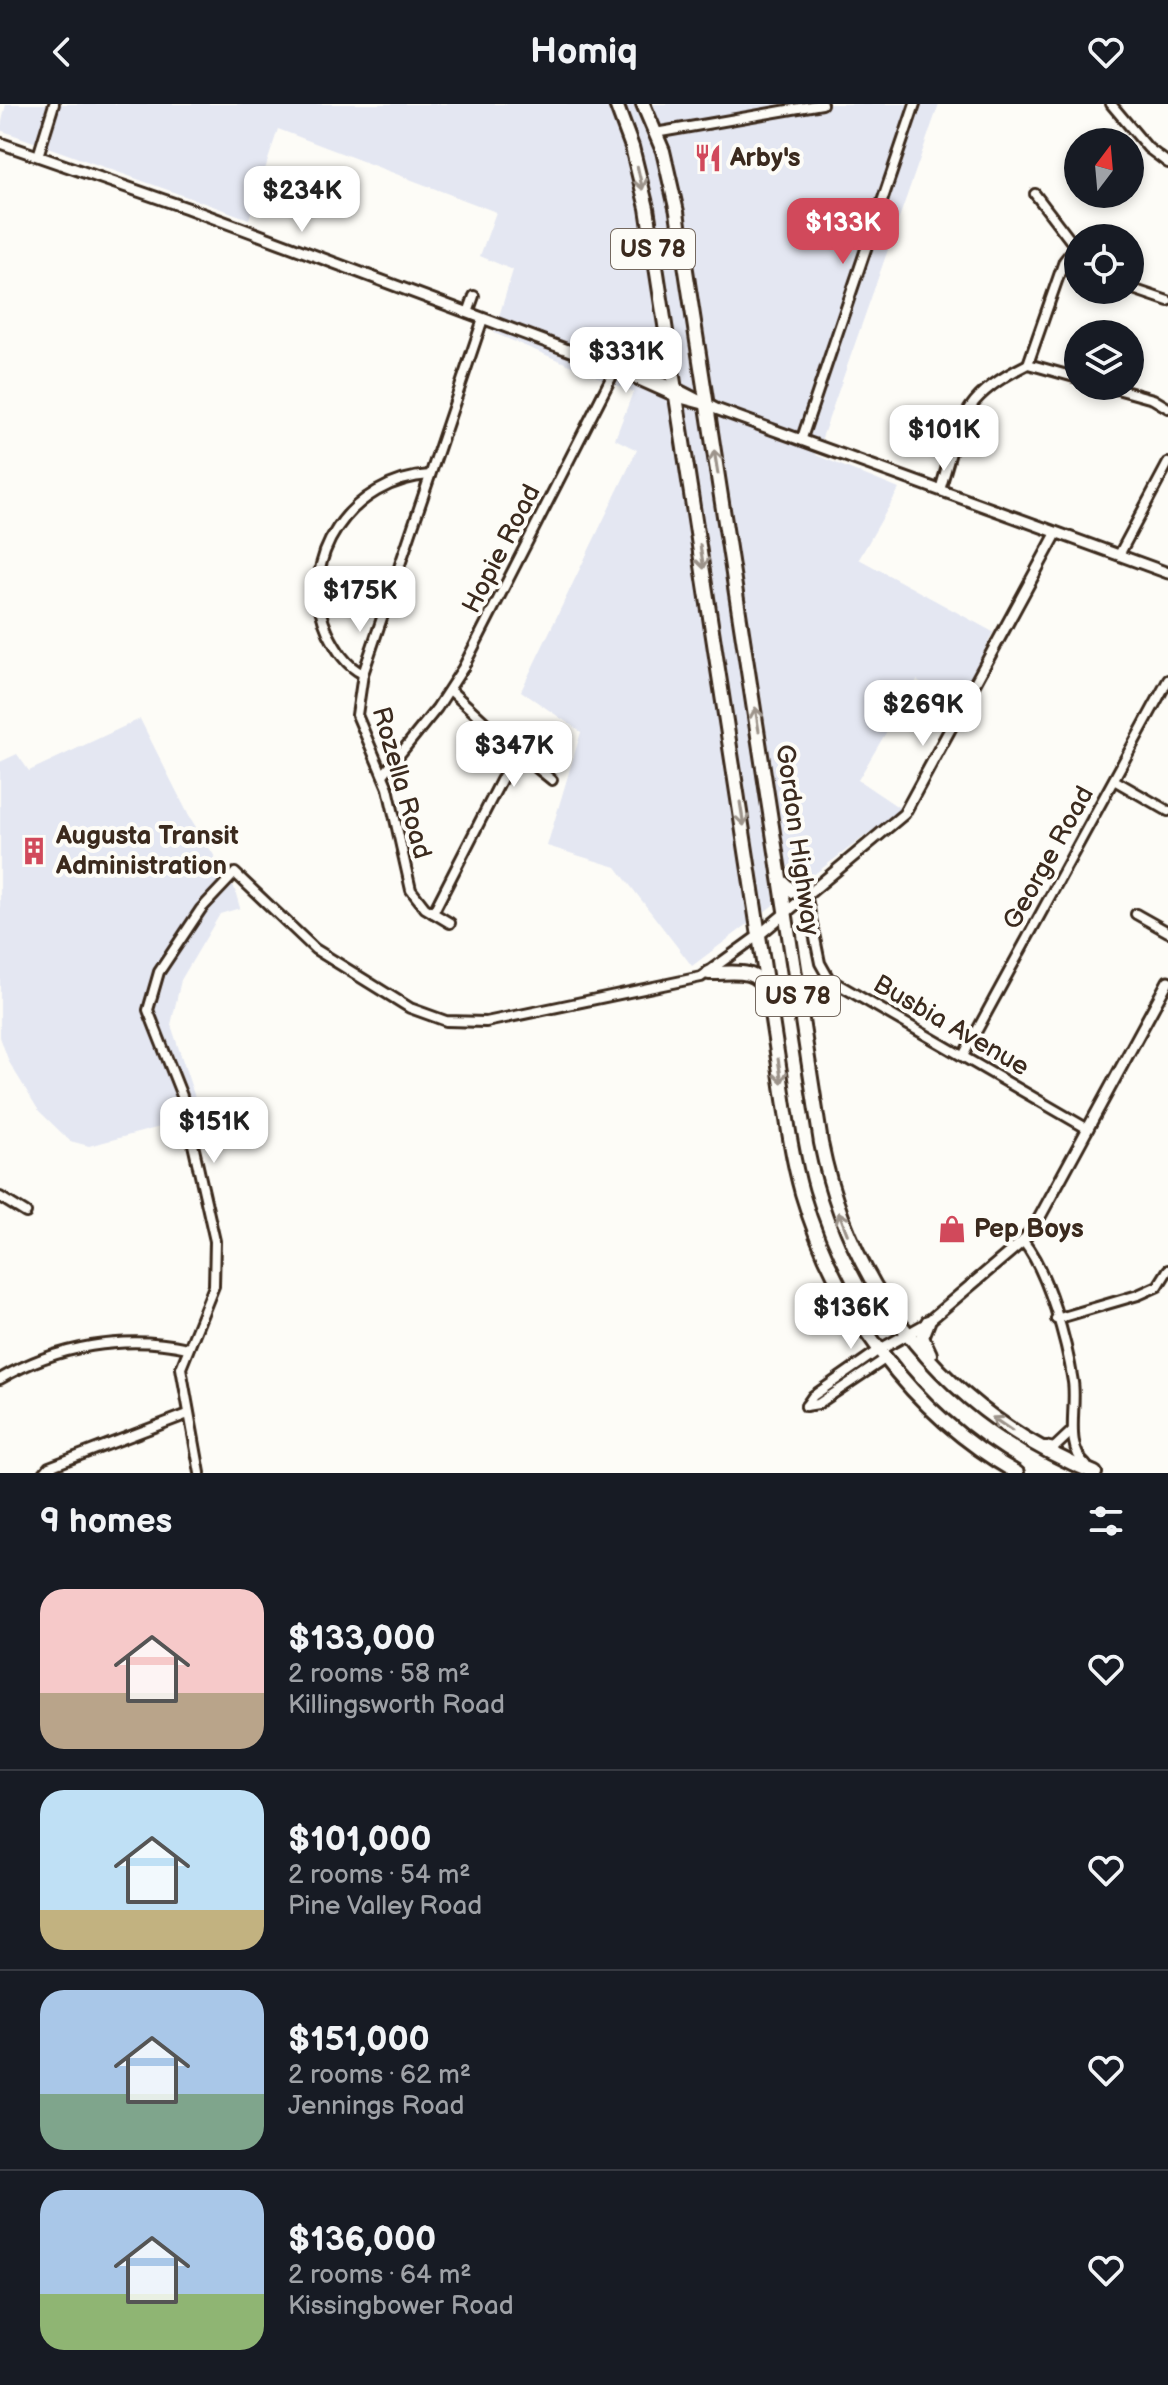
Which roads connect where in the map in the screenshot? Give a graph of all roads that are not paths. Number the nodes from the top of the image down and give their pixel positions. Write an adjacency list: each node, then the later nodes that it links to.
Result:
1 (54, 104): 9 (street)
2 (616, 104): 23 (highway, Gordon Highway / US 78, one-way to 23)
3 (643, 104): 7 (highway, Gordon Highway / US 78)
4 (822, 104): 7 (street)
5 (915, 104): 27 (street)
6 (1111, 104): 10 (street)
7 (655, 133): 25 (highway, Gordon Highway / US 78)
8 (0, 143): 9 (street)
9 (38, 156): 17 (street)
10 (1168, 163)
11 (1035, 194): 12 (street)
12 (1064, 232)
13 (1064, 261): 20 (street)
14 (1144, 293): 16 (street)
15 (474, 296): 17 (street)
16 (1168, 301)
17 (468, 313): 18 (street)
18 (483, 319): 19 (street); 29 (street, Rozella Road)
19 (592, 359): 21 (street); 23 (street)
20 (1028, 364): 22 (street); 30 (street)
21 (614, 372): 23 (street); 36 (street, Hopie Road)
22 (1064, 374)
23 (676, 392): 25 (street); 49 (highway, Gordon Highway / US 78, one-way to 49)
24 (1144, 397): 26 (street)
25 (707, 405): 27 (street); 42 (highway, Gordon Highway / US 78, one-way to 25)
26 (1168, 408)
27 (802, 438): 30 (street)
28 (1168, 463): 32 (street)
29 (430, 475): 34 (street, Rozella Road); 34 (street)
30 (940, 490): 31 (street)
31 (1056, 534): 32 (street); 43 (street)
32 (1119, 555): 33 (street)
33 (1168, 573)
34 (363, 674): 38 (street, Rozella Road)
35 (1168, 680): 40 (street, George Road)
36 (450, 690): 37 (street); 38 (street, Hopie Road)
37 (516, 751): 39 (street); 45 (street)
38 (383, 775): 45 (street, Rozella Road)
39 (552, 780)
40 (1114, 780): 41 (street); 53 (street, George Road)
41 (1168, 811)
42 (781, 881): 43 (highway); 44 (highway, Gordon Highway / US 78)
43 (806, 894): 44 (street); 53 (street, Busbia Avenue)
44 (785, 911): 49 (street); 61 (highway, Gordon Highway / US 78, one-way to 44)
45 (433, 913): 47 (street, Rozella Road)
46 (1136, 914): 48 (street)
47 (450, 923)
48 (1168, 932)
49 (759, 935): 50 (street); 52 (highway, Gordon Highway / US 78)
50 (709, 973): 52 (highway); 62 (street)
51 (1168, 981): 54 (street)
52 (768, 997): 63 (highway, Gordon Highway / US 78, one-way to 63)
53 (963, 1056): 54 (street, Busbia Avenue)
54 (1088, 1129): 57 (street)
55 (0, 1197): 56 (street)
56 (26, 1213)
57 (1023, 1241): 59 (street); 60 (street)
58 (1168, 1270): 59 (street)
59 (1056, 1319): 68 (street)
60 (928, 1322): 61 (street); 65 (highway)
61 (908, 1336): 63 (street); 65 (highway, Gordon Highway / US 78)
62 (188, 1348): 64 (street); 67 (street)
63 (882, 1355): 66 (street); 72 (highway, Gordon Highway / US 78)
64 (0, 1379)
65 (968, 1399): 69 (highway, Gordon Highway / US 78, one-way to 65)
66 (816, 1400)
67 (188, 1414): 70 (street); 71 (street)
68 (1073, 1430): 69 (street); 73 (street)
69 (1030, 1442): 73 (highway, Gordon Highway / US 78)
70 (44, 1473)
71 (200, 1473)
72 (1017, 1473)
73 (1096, 1473)

